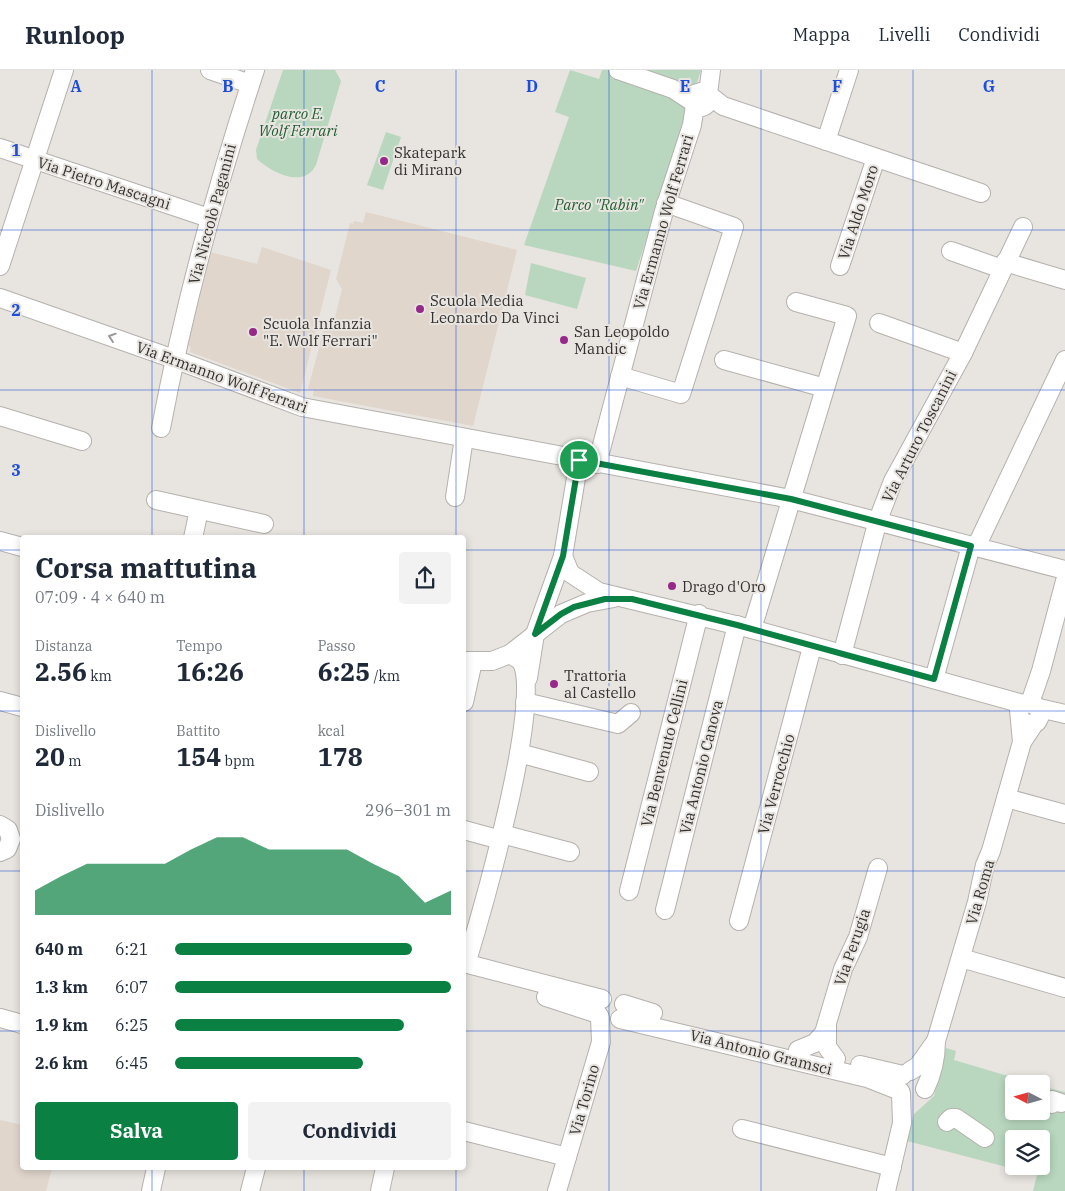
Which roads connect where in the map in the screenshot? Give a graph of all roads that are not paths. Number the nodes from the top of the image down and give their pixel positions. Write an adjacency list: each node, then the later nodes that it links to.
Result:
1 (64, 70): 10 (street)
2 (210, 70): 5 (street)
3 (618, 70): 6 (street, Via Aldo Moro)
4 (849, 70): 7 (street)
5 (252, 77): 13 (street, Via Niccolò Paganini)
6 (703, 100): 7 (street, Via Aldo Moro); 12 (street, Via Ermanno Wolf Ferrari)
7 (826, 141): 9 (street, Via Aldo Moro)
8 (0, 148): 10 (street, Via Pietro Mascagni)
9 (876, 158): 11 (street, Via Aldo Moro); 18 (street, Via Aldo Moro)
10 (34, 160): 13 (street, Via Pietro Mascagni); 17 (street)
11 (981, 193)
12 (666, 203): 27 (street, Via Ermanno Wolf Ferrari); 27 (street)
13 (209, 218): 24 (street, Via Niccolò Paganini)
14 (1023, 227): 16 (street, Via Arturo Toscanini)
15 (951, 251): 16 (street)
16 (1004, 265): 19 (street); 23 (street, Via Arturo Toscanini)
17 (0, 266)
18 (840, 266)
19 (1065, 280)
20 (0, 298): 24 (street, Via Ermanno Wolf Ferrari, one-way to 20)
21 (796, 302): 28 (street)
22 (879, 323): 23 (street)
23 (963, 352): 39 (street, Via Arturo Toscanini)
24 (174, 359): 30 (street, Via Niccolò Paganini); 31 (street, Via Ermanno Wolf Ferrari)
25 (724, 360): 28 (street)
26 (1065, 360): 44 (street)
27 (620, 376): 34 (street, Via Ermanno Wolf Ferrari)
28 (825, 388): 36 (street)
29 (0, 416): 32 (street)
30 (161, 428)
31 (464, 438): 33 (street, Via Ermanno Wolf Ferrari); 35 (street)
32 (82, 441)
33 (579, 460): 34 (street, Via Ermanno Wolf Ferrari); 45 (street)
34 (597, 464): 36 (street, Via Ermanno Wolf Ferrari)
35 (455, 498)
36 (791, 499): 39 (street, Via Ermanno Wolf Ferrari); 50 (street)
37 (156, 500): 38 (street)
38 (199, 510): 40 (street); 41 (street)
39 (878, 520): 44 (street, Via Ermanno Wolf Ferrari); 54 (street, Via Arturo Toscanini)
40 (264, 524)
41 (194, 535)
42 (0, 541): 43 (street)
43 (20, 546)
44 (973, 547): 46 (street, Via Ermanno Wolf Ferrari); 56 (street)
45 (563, 556): 48 (street); 51 (street)
46 (1065, 570)
47 (1065, 581): 61 (street)
48 (632, 599): 49 (street); 51 (street)
49 (699, 614): 50 (street); 72 (street, Via Benvenuto Cellini)
50 (744, 627): 52 (street); 73 (street, Via Antonio Canova)
51 (535, 634): 53 (street); 58 (street)
52 (812, 647): 54 (street); 74 (street, Via Verrocchio)
53 (510, 654): 55 (street); 58 (street)
54 (842, 655): 56 (street)
55 (468, 661): 57 (street)
56 (934, 679): 61 (street)
57 (466, 682)
58 (525, 699): 62 (street); 64 (street)
59 (0, 701): 60 (street)
60 (20, 706)
61 (1030, 712): 63 (street); 66 (street, Via Roma)
62 (631, 713)
63 (1061, 714)
64 (519, 753): 65 (street); 69 (street)
65 (589, 772)
66 (1006, 798): 67 (street); 75 (street, Via Roma)
67 (1065, 814)
68 (466, 830): 69 (street)
69 (502, 837): 70 (street); 76 (street)
70 (570, 852)
71 (878, 868): 82 (street, Via Perugia)
72 (629, 891)
73 (665, 910)
74 (739, 921)
75 (960, 958): 78 (street); 85 (street, Via Roma)
76 (466, 964)
77 (466, 968): 79 (street, Via Antonio Gramsci)
78 (1065, 988)
79 (610, 1012): 83 (street, Via Antonio Gramsci); 85 (street, Via Antonio Gramsci); 90 (street, Via Torino)
80 (0, 1018): 81 (street)
81 (20, 1023)
82 (827, 1026): 83 (street, Via Perugia); 84 (street, Via Perugia)
83 (798, 1050): 84 (street, Via Antonio Gramsci)
84 (836, 1059): 85 (street, Via Antonio Gramsci)
85 (909, 1086): 91 (street, Via Roma)
86 (947, 1122): 89 (street)
87 (742, 1129): 91 (street)
88 (466, 1132): 90 (street)
89 (985, 1138)
90 (567, 1158): 98 (street, Via Torino)
91 (892, 1167): 99 (street, Via Roma)
92 (156, 1170): 95 (street)
93 (255, 1170): 96 (street)
94 (385, 1170): 97 (street)
95 (151, 1191)
96 (250, 1191)
97 (380, 1191)
98 (557, 1191)
99 (886, 1191)

